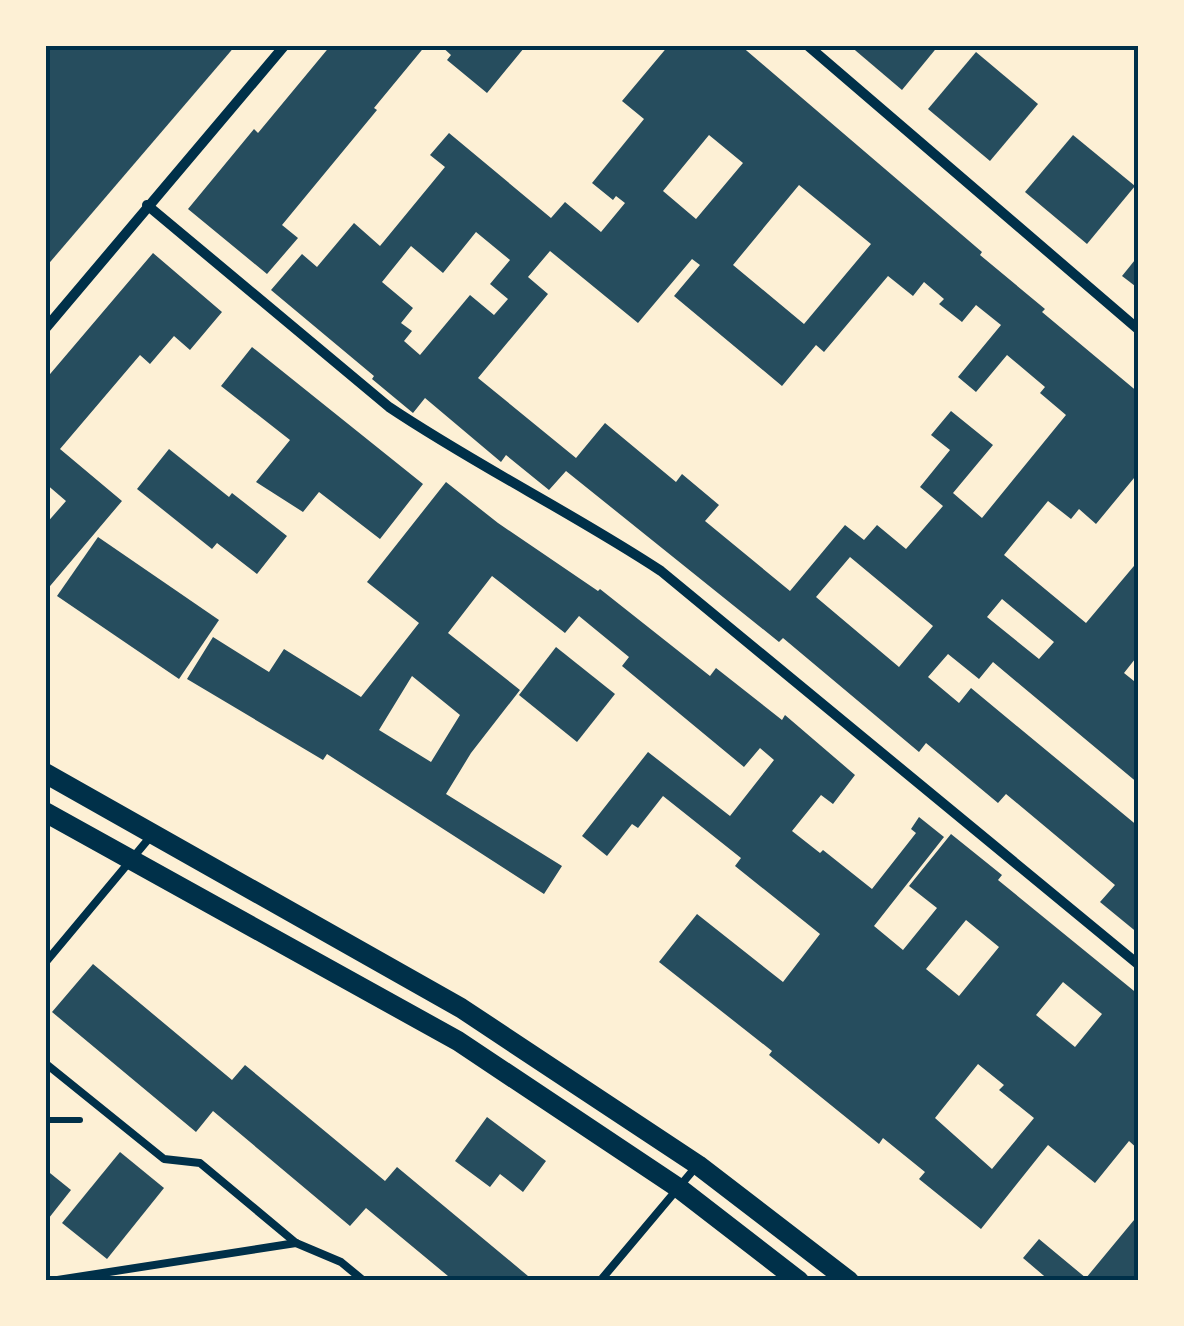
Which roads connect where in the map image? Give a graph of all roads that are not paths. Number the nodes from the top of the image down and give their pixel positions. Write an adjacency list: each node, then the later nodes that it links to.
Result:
1 (285, 45): 3 (street)
2 (808, 45): 5 (street)
3 (147, 206): 4 (street); 11 (street)
4 (45, 330)
5 (1139, 330)
6 (45, 773): 8 (main road)
7 (45, 812): 9 (main road)
8 (154, 833): 9 (lane); 13 (main road)
9 (131, 860): 10 (lane); 14 (main road)
10 (45, 963)
11 (1139, 965)
12 (45, 1063): 15 (lane)
13 (698, 1165): 14 (lane); 20 (main road)
14 (680, 1189): 18 (lane); 19 (main road)
15 (296, 1243): 16 (lane); 17 (lane)
16 (51, 1281)
17 (364, 1281)
18 (600, 1281)
19 (799, 1281)
20 (850, 1281)

